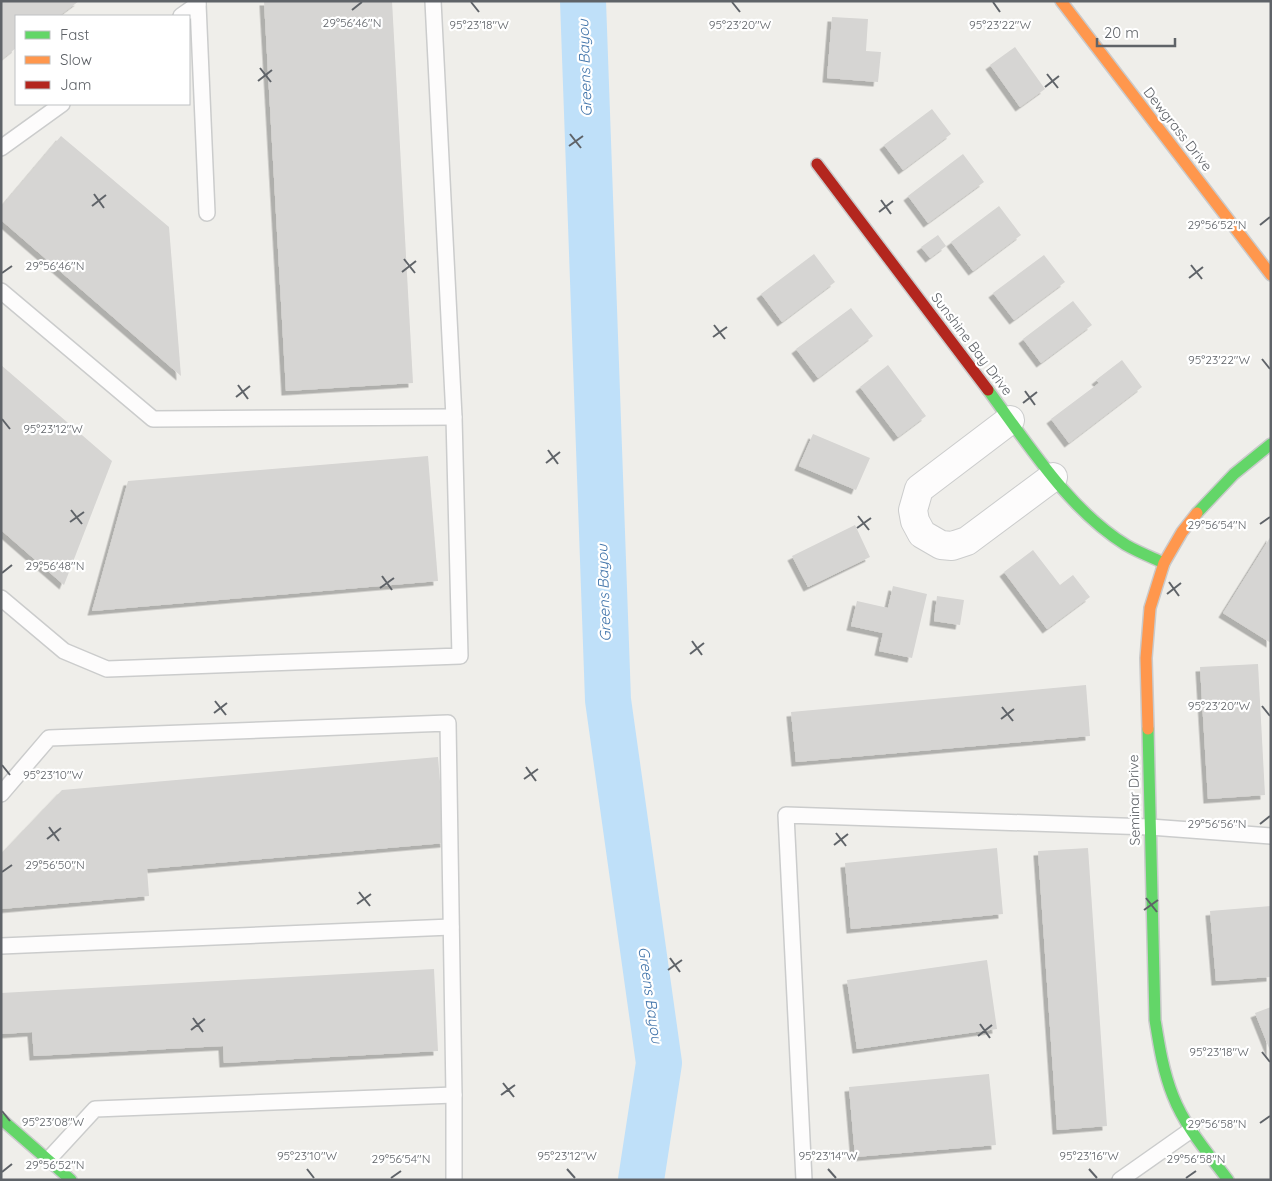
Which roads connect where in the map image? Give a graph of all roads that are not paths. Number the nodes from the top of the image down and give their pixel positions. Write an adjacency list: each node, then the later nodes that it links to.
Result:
1 (433, 1): 11 (lane)
2 (1061, 1): 9 (street, Dewgrass Drive)
3 (198, 3): 4 (lane); 8 (lane)
4 (182, 15)
5 (61, 105): 6 (lane)
6 (1, 148)
7 (817, 164): 12 (street, Sunshine Bay Drive)
8 (207, 213)
9 (1271, 276)
10 (1, 291): 11 (lane)
11 (454, 417): 16 (lane)
12 (1010, 420): 14 (street, Sunshine Bay Drive); 14 (street)
13 (1271, 444): 15 (street, Seminar Drive)
14 (1053, 477): 15 (street, Sunshine Bay Drive)
15 (1164, 564): 18 (street, Seminar Drive)
16 (1, 598)
17 (1, 794): 20 (lane)
18 (1150, 827): 19 (lane); 24 (street, Seminar Drive); 28 (lane)
19 (1271, 836)
20 (451, 927): 21 (lane); 22 (lane)
21 (1, 946)
22 (454, 1095): 25 (lane); 27 (lane)
23 (1, 1119): 25 (street)
24 (1190, 1130): 29 (lane); 30 (street, Seminar Drive)
25 (48, 1160): 26 (street)
26 (71, 1180)
27 (454, 1180)
28 (804, 1180)
29 (1120, 1180)
30 (1228, 1180)

